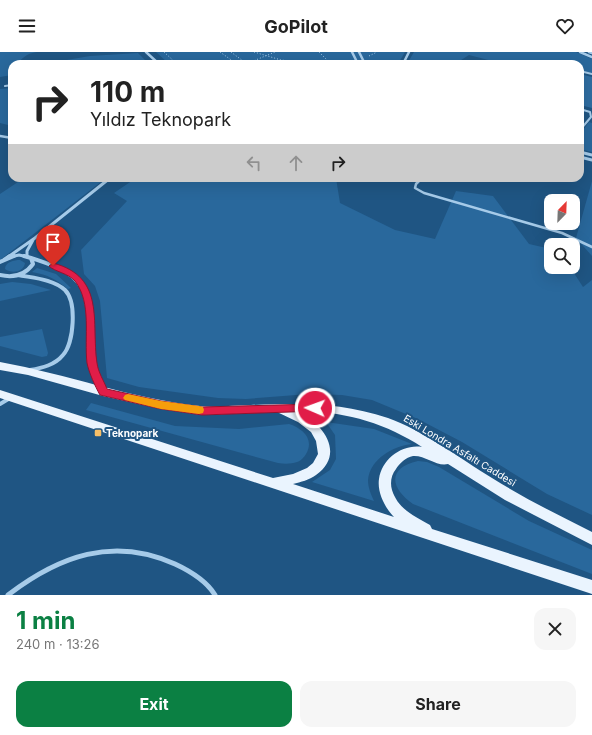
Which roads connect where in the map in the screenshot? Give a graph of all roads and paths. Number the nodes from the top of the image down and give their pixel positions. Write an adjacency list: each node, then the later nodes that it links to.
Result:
1 (146, 52): 16 (street)
2 (164, 52): 17 (path)
3 (220, 52): 18 (path)
4 (231, 52): 19 (path)
5 (254, 52): 13 (path)
6 (275, 52): 13 (path)
7 (319, 52): 22 (path)
8 (360, 52): 15 (street)
9 (377, 52): 15 (path)
10 (580, 52): 14 (street)
11 (589, 52): 12 (street)
12 (592, 53)
13 (265, 56): 20 (path); 21 (path)
14 (592, 57)
15 (363, 59)
16 (155, 60)
17 (173, 60)
18 (231, 60)
19 (241, 60)
20 (256, 60)
21 (282, 60)
22 (327, 60)
23 (5, 86): 24 (lane)
24 (8, 86)
25 (584, 110): 26 (lane)
26 (590, 120)
27 (105, 182): 29 (street)
28 (418, 182): 30 (lane)
29 (35, 238): 31 (street); 32 (street)
30 (592, 247)
31 (29, 257): 32 (street); 34 (street); 39 (street)
32 (2, 261)
33 (0, 274): 35 (street)
34 (18, 275): 35 (street); 38 (street)
35 (6, 276): 36 (street)
36 (0, 278)
37 (0, 366): 38 (main road, Eski Londra Asfaltı Caddesi)
38 (28, 371): 39 (main road, Eski Londra Asfaltı Caddesi)
39 (103, 392): 42 (main road, Eski Londra Asfaltı Caddesi)
40 (6, 396): 41 (street); 44 (main road)
41 (0, 404)
42 (276, 408): 43 (main road, Eski Londra Asfaltı Caddesi); 44 (main road)
43 (472, 473): 45 (main road, Eski Londra Asfaltı Caddesi); 46 (main road)
44 (273, 483): 46 (main road)
45 (592, 539)
46 (447, 540): 47 (main road)
47 (592, 587)
48 (8, 595): 49 (street)
49 (215, 595)

